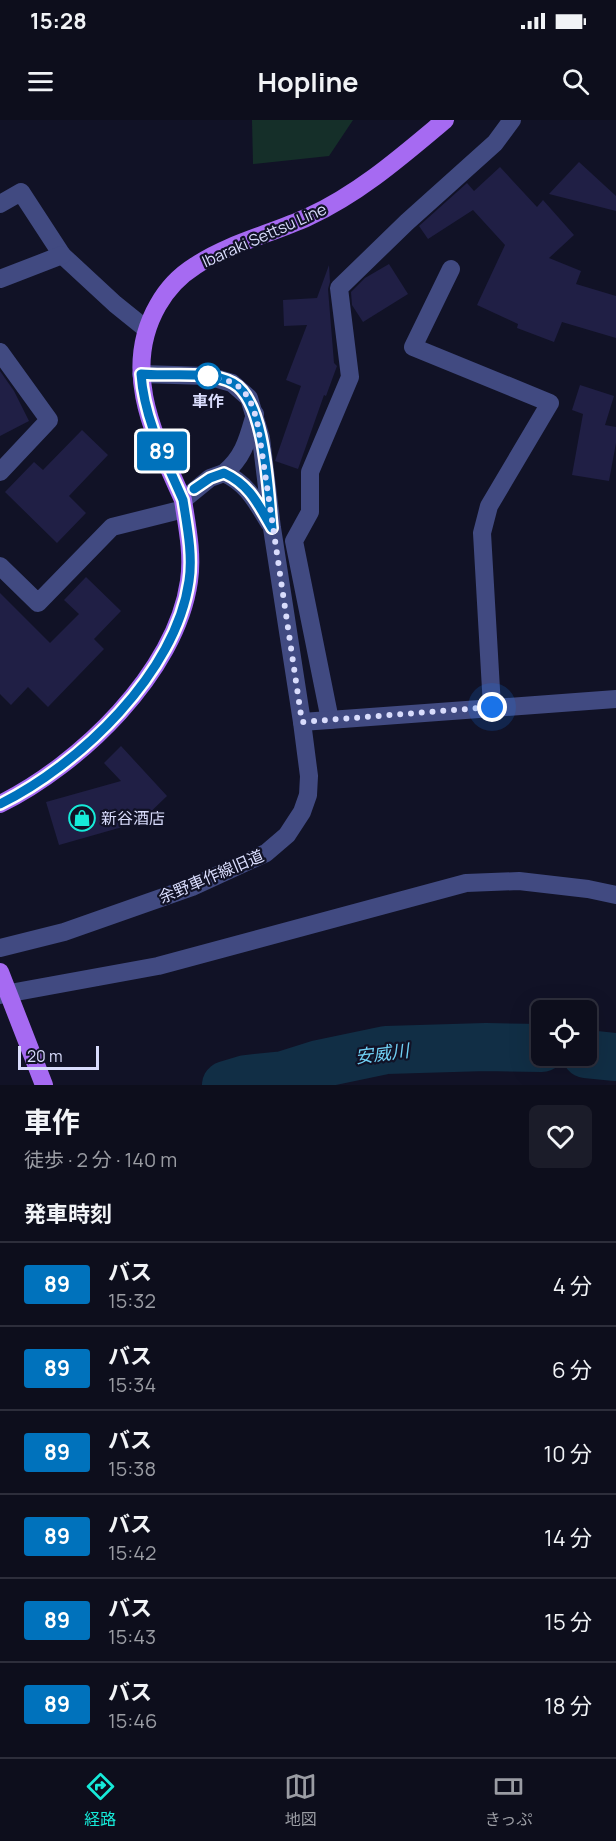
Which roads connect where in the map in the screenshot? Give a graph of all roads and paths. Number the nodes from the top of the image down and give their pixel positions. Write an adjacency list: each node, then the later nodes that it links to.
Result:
1 (445, 120): 7 (main road, Ibaraki Settsu Line)
2 (512, 120): 18 (street)
3 (0, 204): 4 (street)
4 (62, 255): 6 (street); 7 (street)
5 (451, 269): 17 (street)
6 (0, 279)
7 (146, 329): 9 (main road, Ibaraki Settsu Line)
8 (0, 352): 11 (street)
9 (141, 374): 10 (street, 余野車作線旧道); 13 (main road, Ibaraki Settsu Line)
10 (255, 414): 12 (street); 14 (street, 余野車作線旧道)
11 (0, 472)
12 (224, 473): 13 (street); 14 (street, 余野車作線旧道)
13 (184, 504): 15 (street); 20 (main road, Ibaraki Settsu Line)
14 (272, 528): 19 (street, 余野車作線旧道)
15 (0, 566)
16 (616, 699): 17 (street)
17 (492, 707): 18 (street)
18 (330, 720): 19 (street)
19 (302, 722): 22 (street, 余野車作線旧道)
20 (0, 804)
21 (616, 895): 24 (street)
22 (0, 948)
23 (0, 972): 25 (main road, bridge)
24 (0, 995)
25 (44, 1085)

